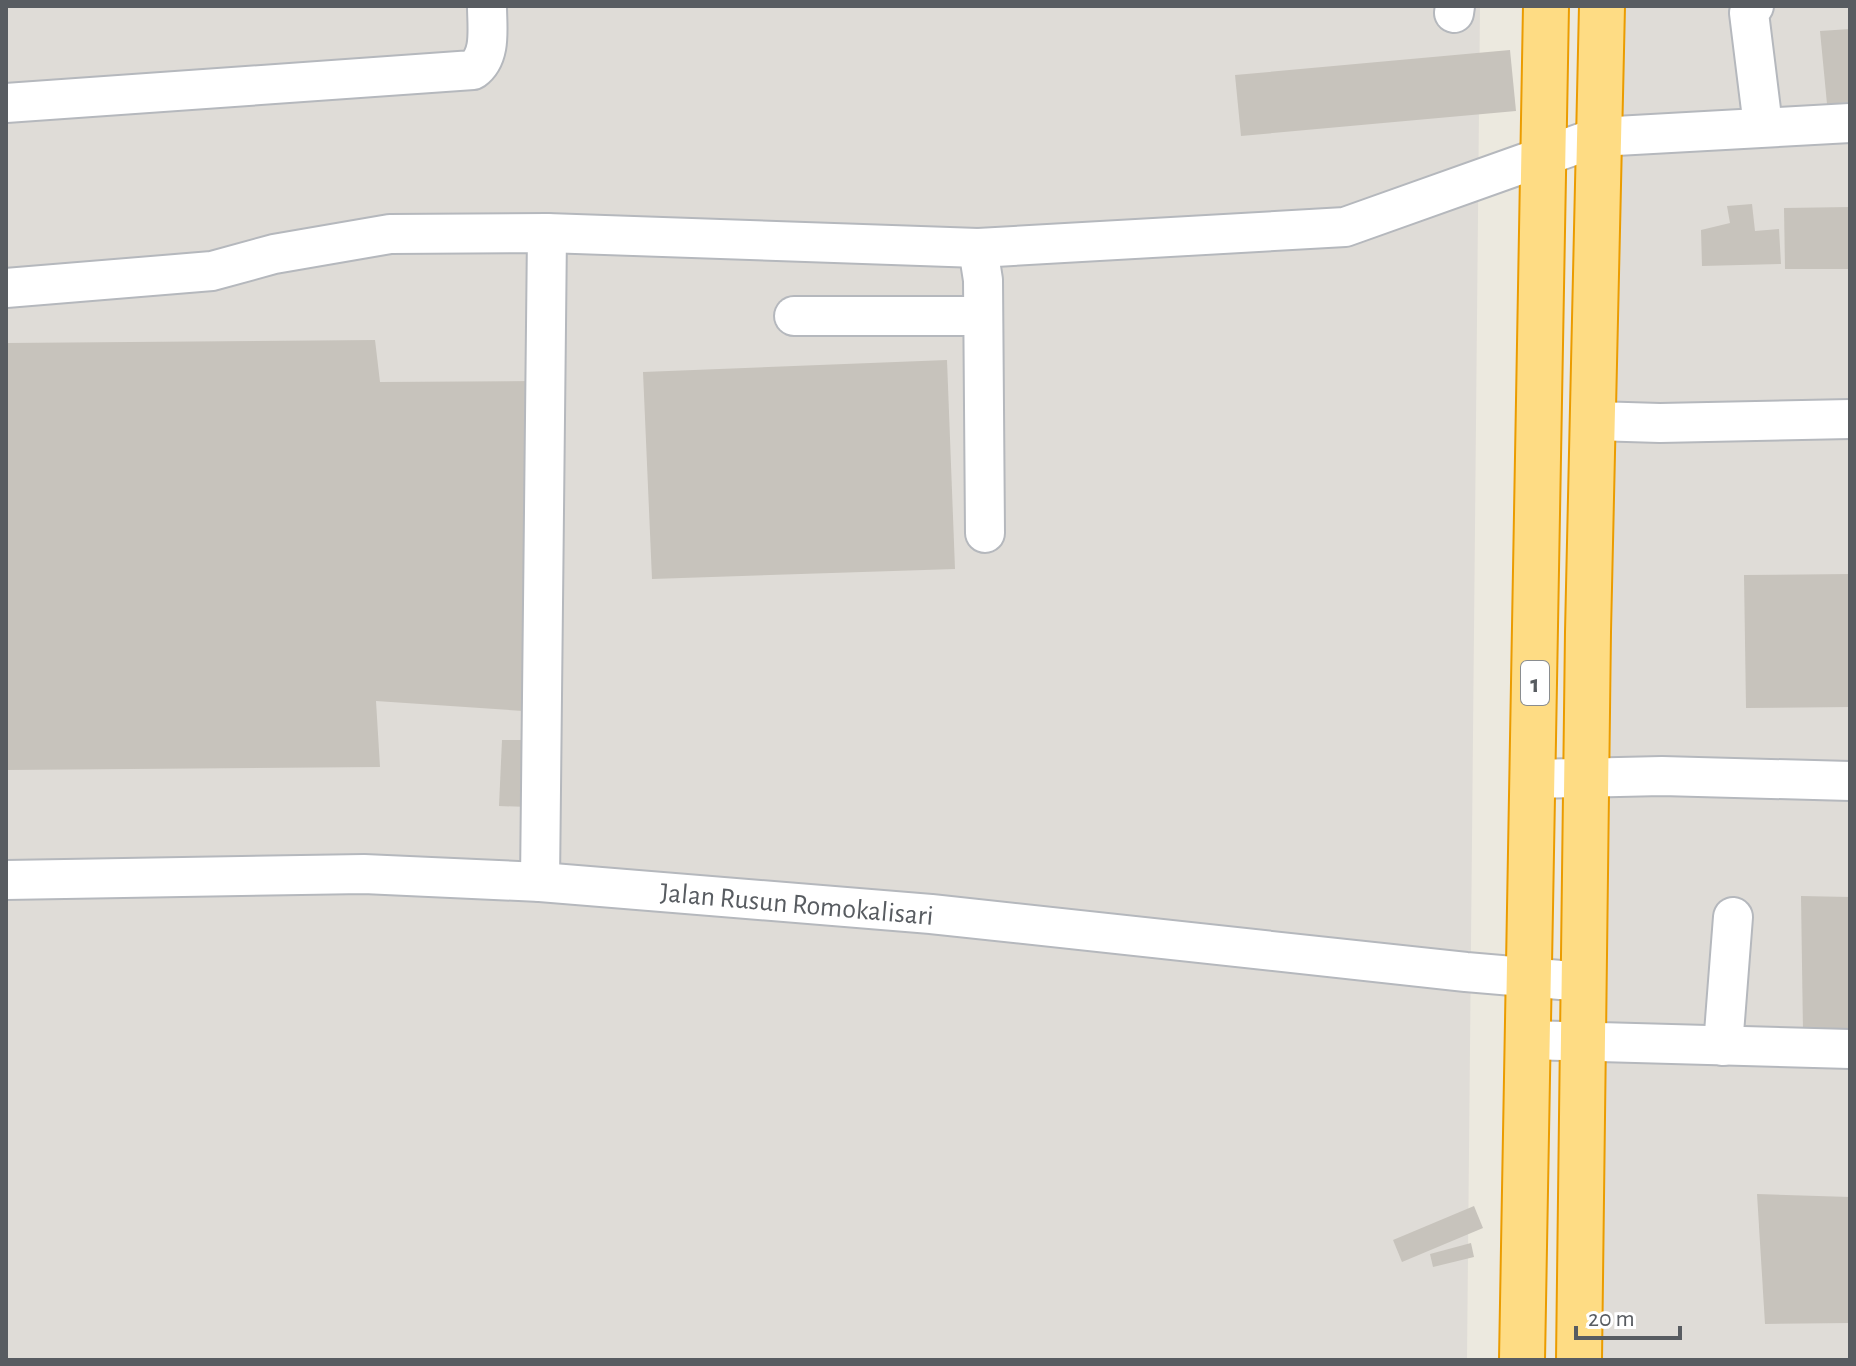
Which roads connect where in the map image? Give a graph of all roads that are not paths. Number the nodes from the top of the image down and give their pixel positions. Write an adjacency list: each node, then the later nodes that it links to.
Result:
1 (487, 6): 5 (street)
2 (1546, 6): 9 (highway, 1)
3 (1602, 6): 8 (highway, 1)
4 (1754, 6): 7 (street)
5 (6, 103)
6 (1850, 123): 7 (street)
7 (1763, 126): 8 (street)
8 (1598, 137): 9 (street); 16 (highway, 1)
9 (1544, 155): 11 (street); 19 (highway, 1)
10 (547, 233): 11 (street); 12 (street); 22 (street)
11 (978, 248): 14 (street)
12 (6, 288)
13 (794, 316): 14 (street)
14 (982, 316): 17 (street)
15 (1850, 419): 16 (street)
16 (1594, 421): 18 (highway, 1)
17 (985, 533)
18 (1587, 777): 19 (street); 20 (street); 25 (highway, 1)
19 (1533, 779): 24 (highway, 1)
20 (1850, 781)
21 (6, 880): 22 (street, Jalan Rusun Romokalisari)
22 (540, 882): 24 (street, Jalan Rusun Romokalisari)
23 (1733, 917): 28 (street)
24 (1527, 976): 25 (street, Jalan Rusun Romokalisari); 26 (highway, 1)
25 (1584, 982): 27 (highway, 1)
26 (1527, 1040): 27 (street); 30 (highway, 1)
27 (1583, 1043): 28 (street); 31 (highway, 1)
28 (1723, 1046): 29 (street)
29 (1850, 1049)
30 (1522, 1360)
31 (1579, 1360)

